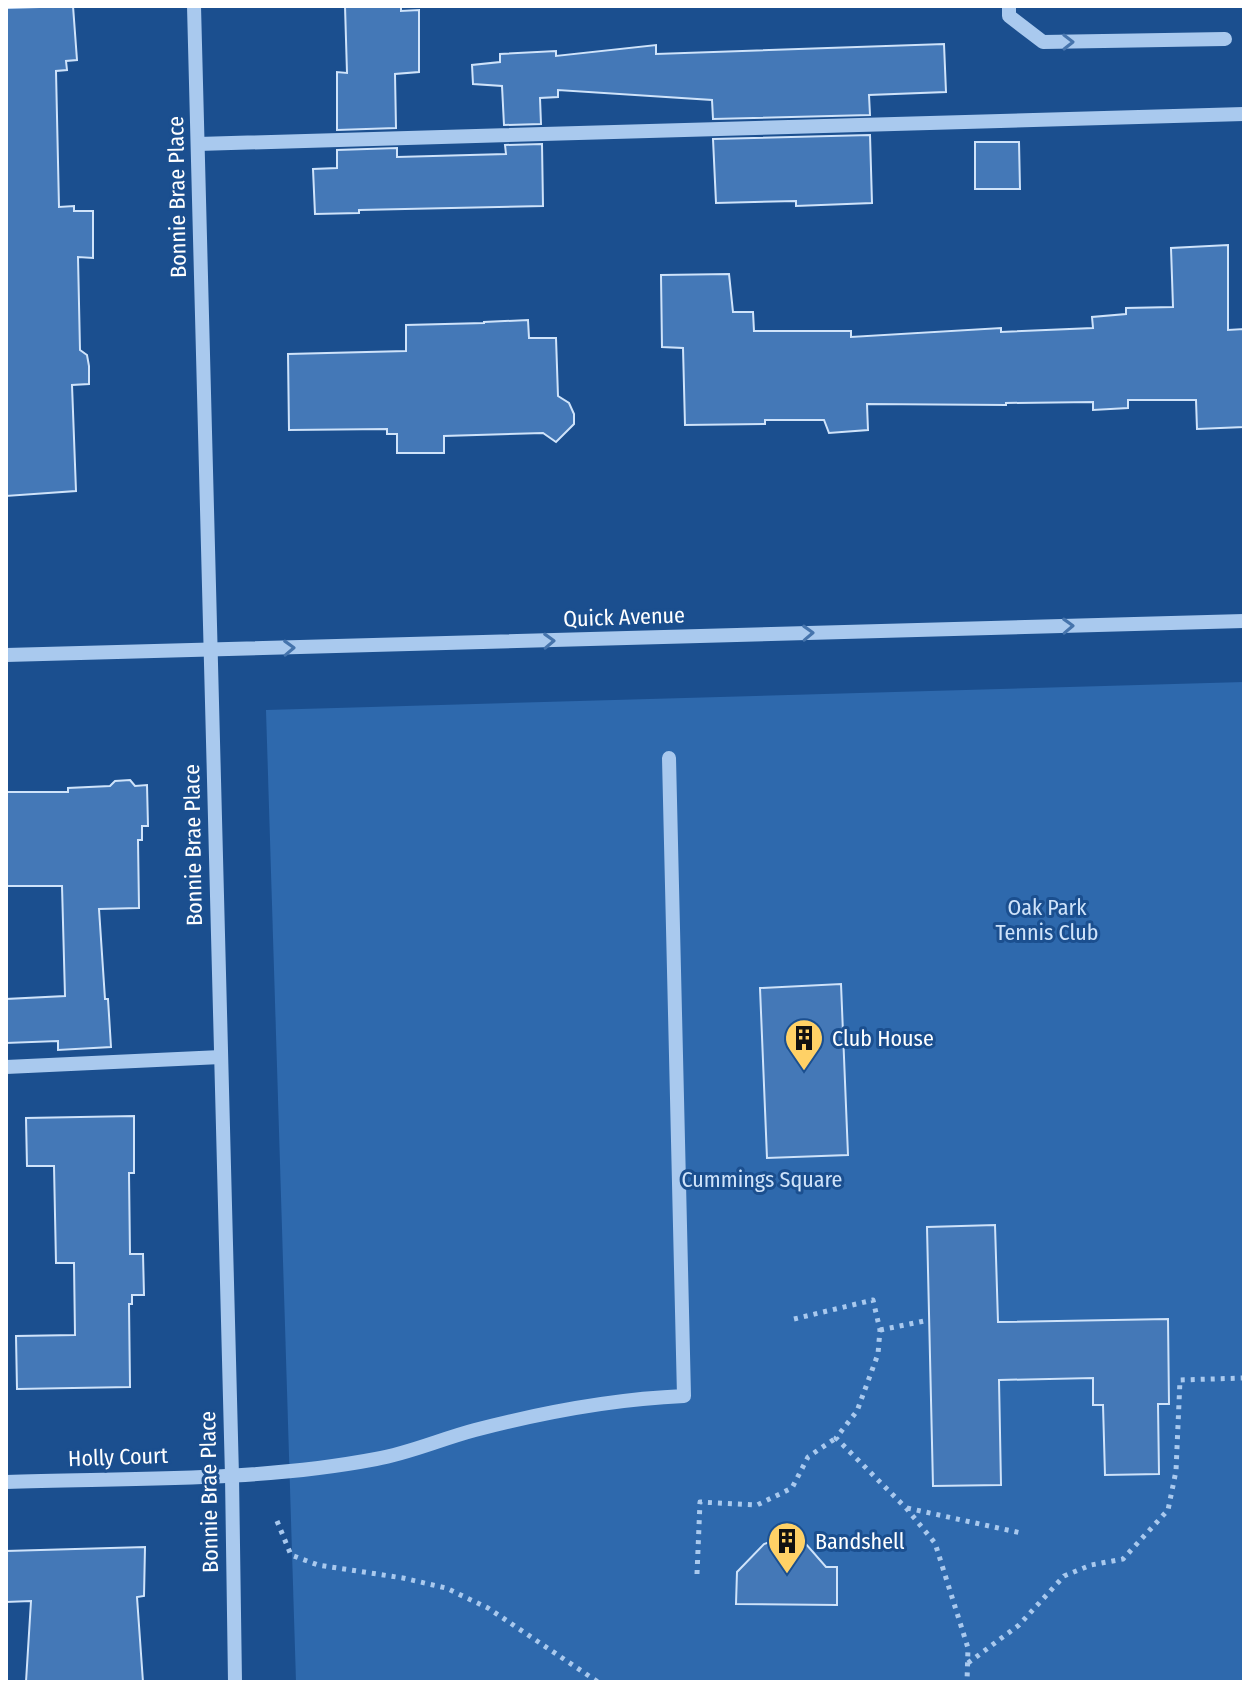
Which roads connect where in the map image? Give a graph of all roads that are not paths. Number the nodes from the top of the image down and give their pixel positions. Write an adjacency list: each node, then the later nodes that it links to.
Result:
1 (194, 6): 5 (street, Bonnie Brae Place)
2 (1009, 6): 3 (street, one-way to 3)
3 (1225, 39)
4 (1244, 114): 5 (street)
5 (198, 144): 7 (street, Bonnie Brae Place)
6 (1244, 621): 7 (street, Quick Avenue, one-way to 6)
7 (211, 650): 8 (street, Quick Avenue); 10 (street, Bonnie Brae Place)
8 (6, 655)
9 (669, 758): 12 (street, Holly Court)
10 (221, 1057): 11 (street); 12 (street, Bonnie Brae Place)
11 (6, 1067)
12 (232, 1476): 13 (street, Holly Court); 14 (street, Bonnie Brae Place)
13 (6, 1482)
14 (235, 1682)

